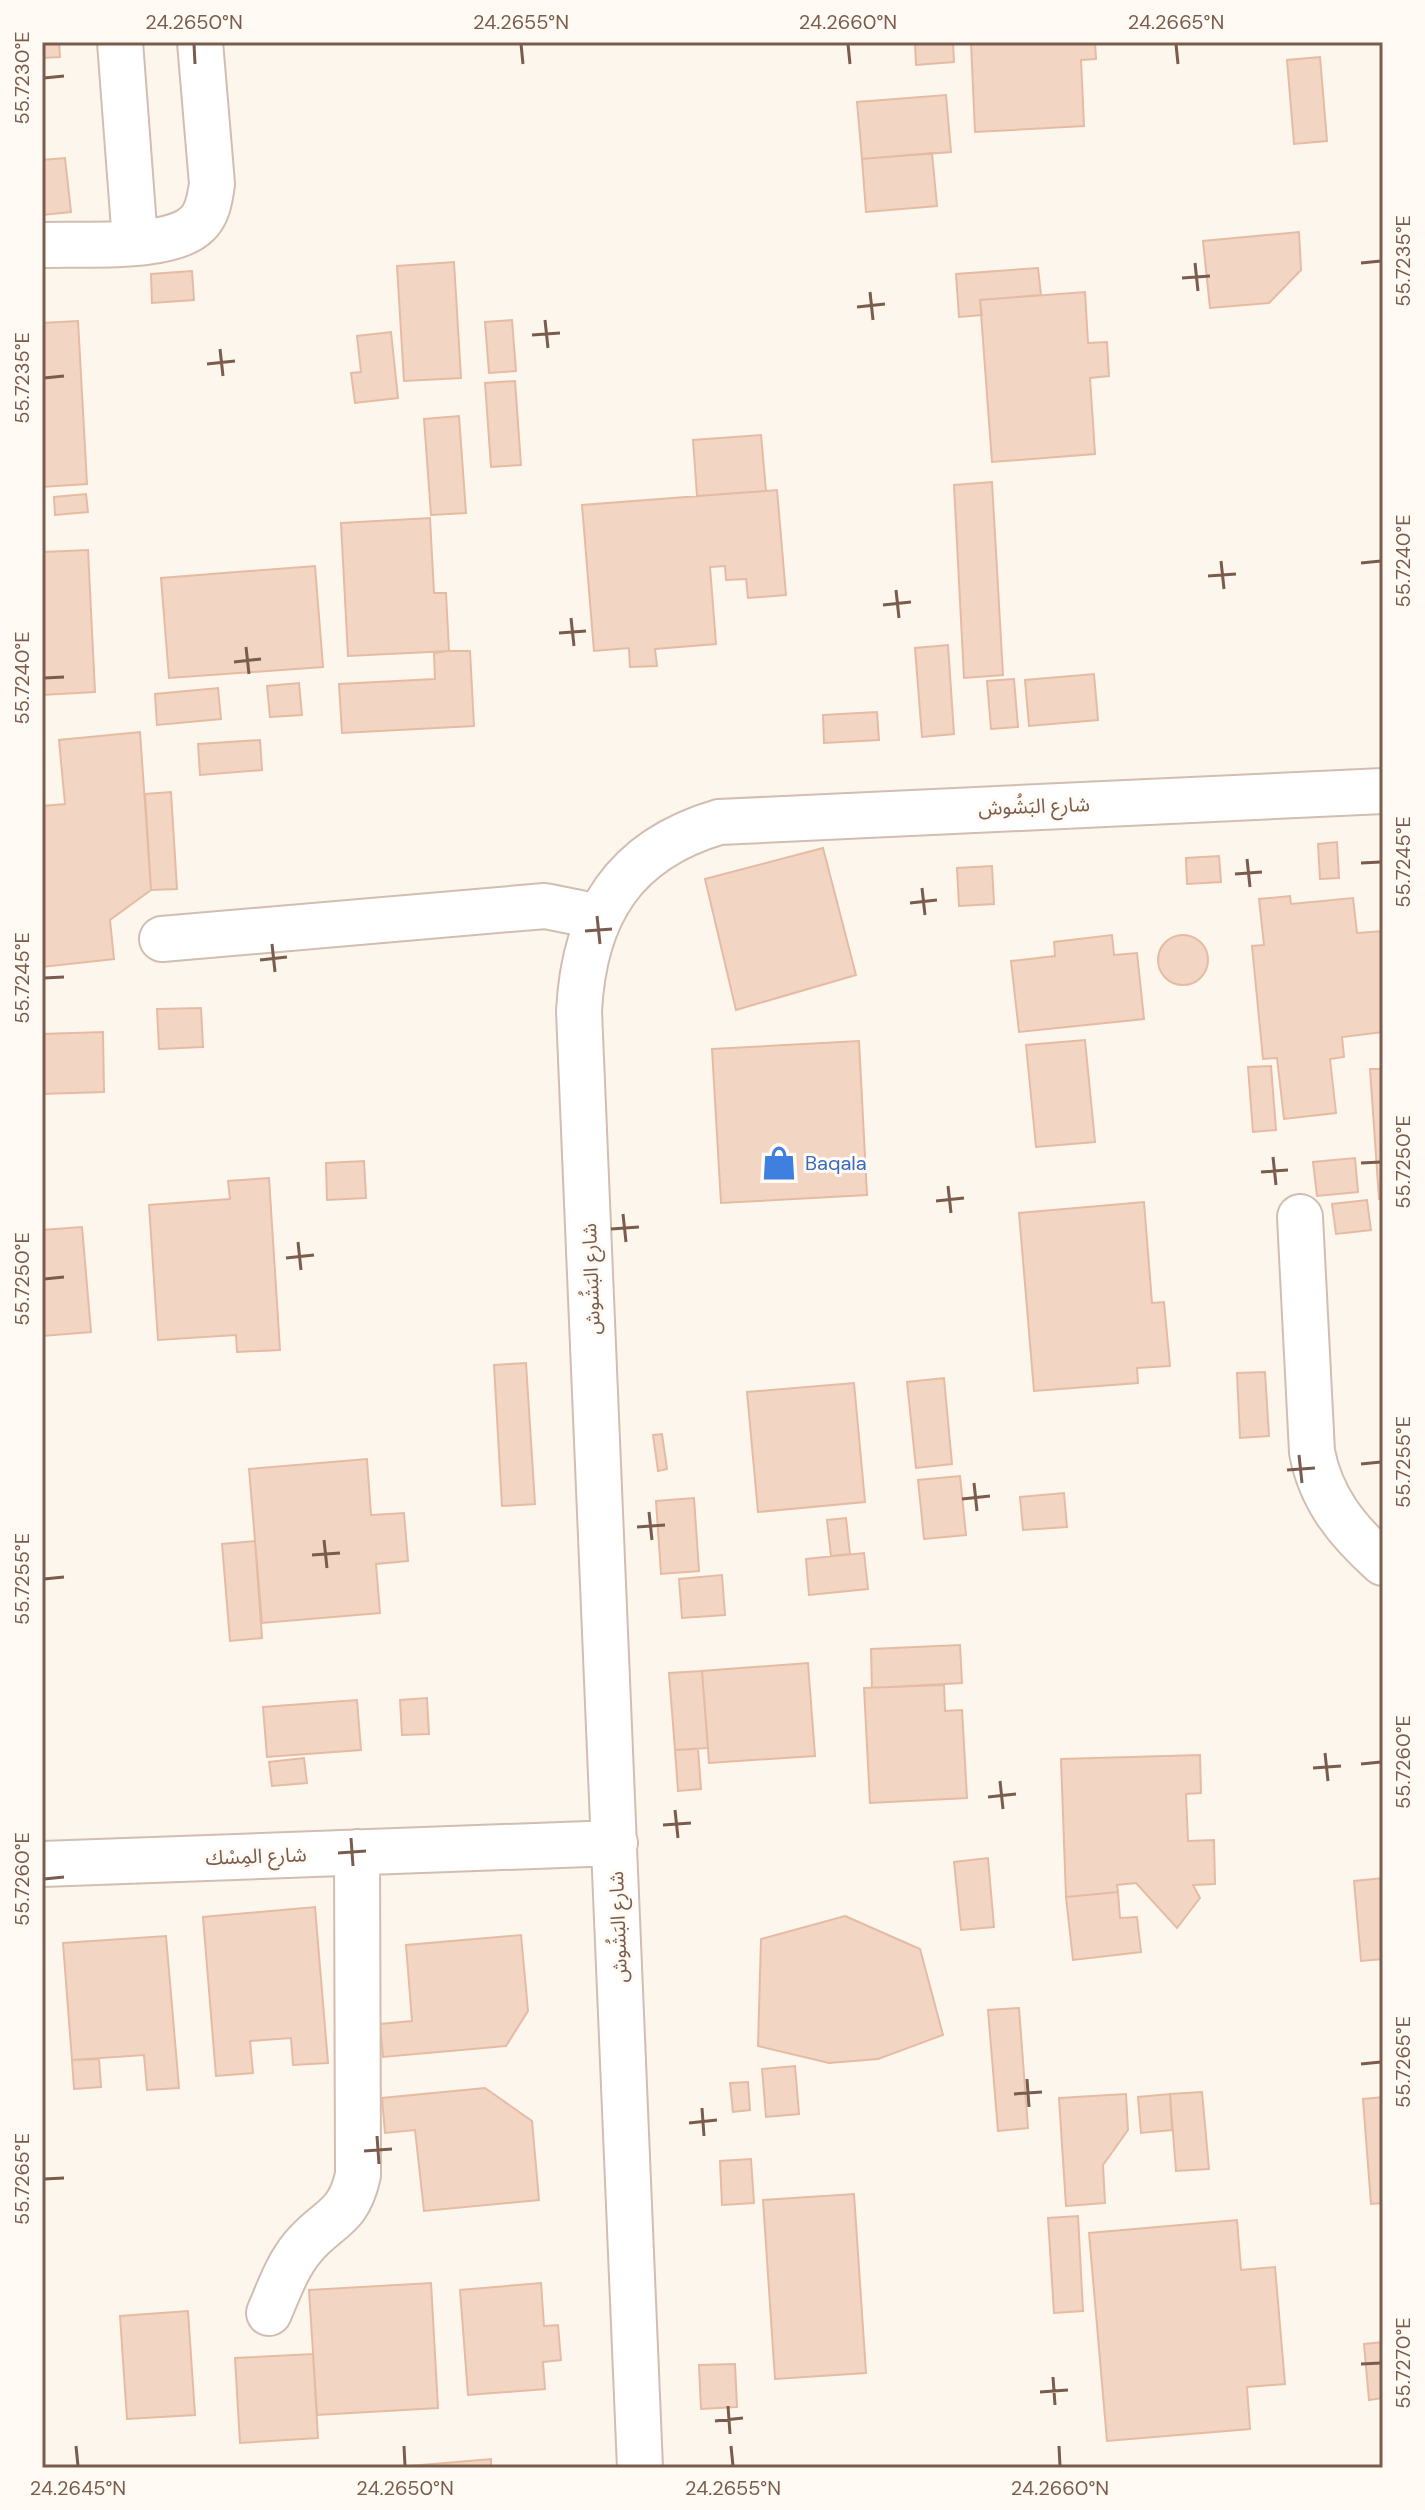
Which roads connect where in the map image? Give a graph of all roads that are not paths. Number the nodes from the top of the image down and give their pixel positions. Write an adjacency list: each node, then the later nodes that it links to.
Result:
1 (120, 42): 3 (street)
2 (200, 42): 3 (street)
3 (135, 241): 4 (street)
4 (42, 245)
5 (1383, 791): 6 (street, شارع البَشُوش)
6 (597, 922): 7 (street); 10 (street, شارع البَشُوش)
7 (162, 939)
8 (1300, 1217): 9 (street)
9 (1383, 1563)
10 (615, 1843): 11 (street, شارع المِسْك); 14 (street, شارع البَشُوش)
11 (357, 1852): 12 (street, شارع المِسْك); 13 (street)
12 (42, 1864)
13 (269, 2313)
14 (640, 2468)

